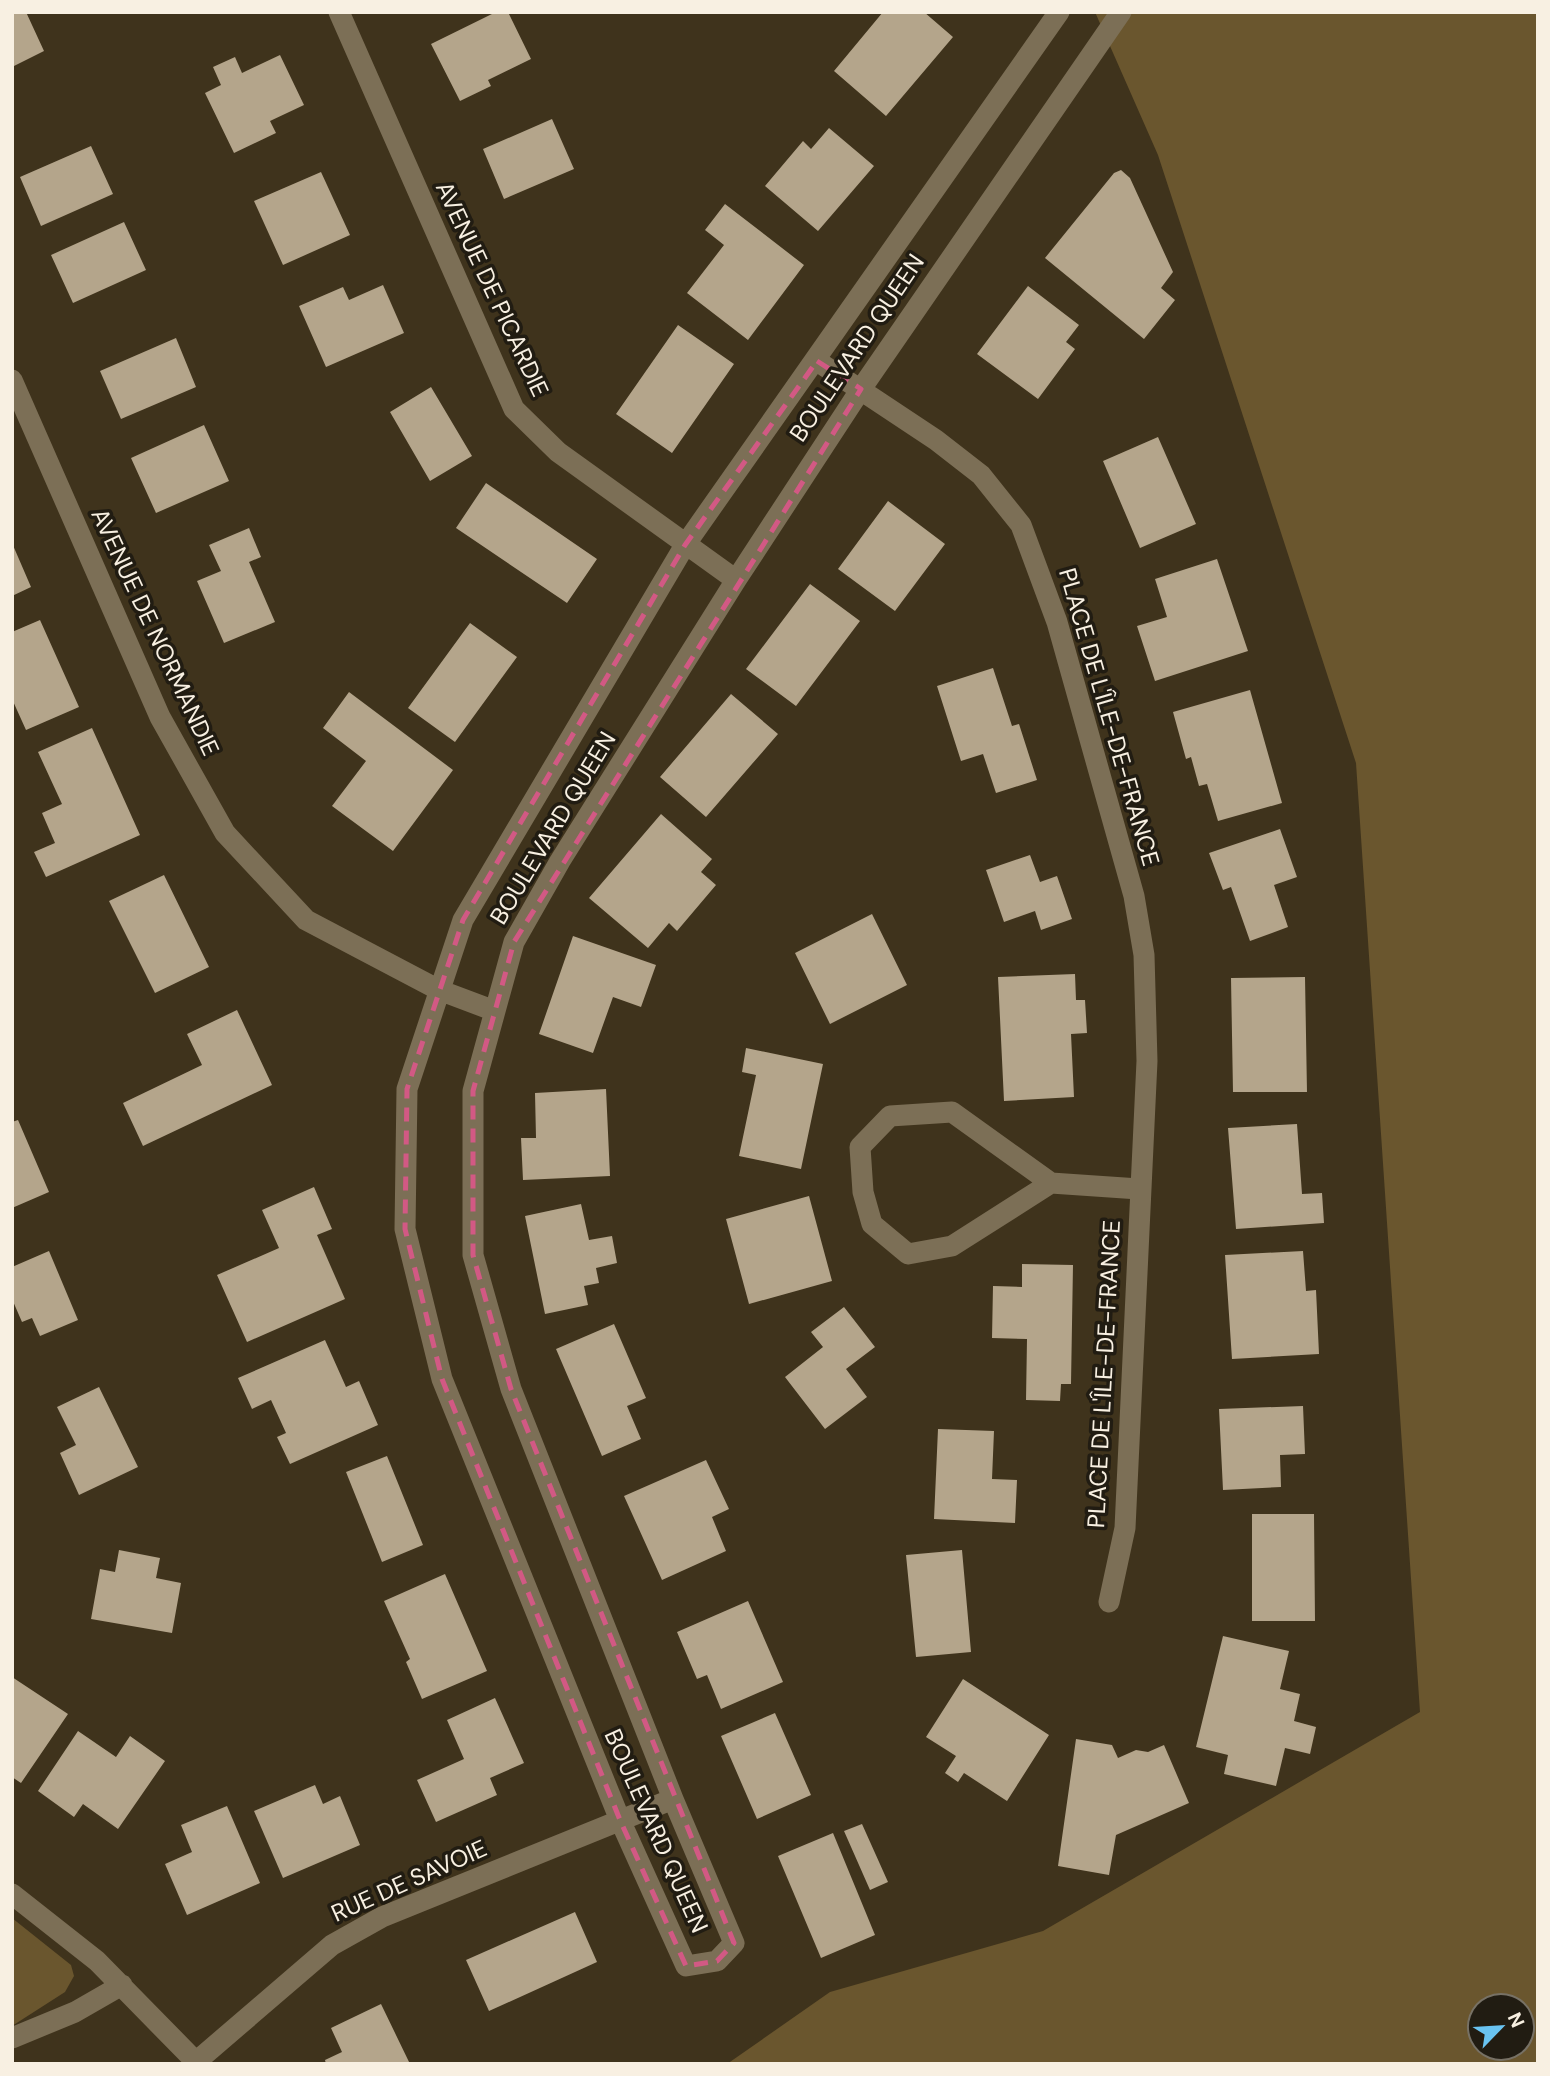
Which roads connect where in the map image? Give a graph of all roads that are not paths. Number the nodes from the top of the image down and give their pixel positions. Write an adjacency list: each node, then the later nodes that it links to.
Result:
1 (339, 12): 7 (street, AVENUE DE PICARDIE)
2 (1059, 12): 4 (street, BOULEVARD QUEEN)
3 (1118, 13): 6 (street, BOULEVARD QUEEN)
4 (817, 361): 6 (street, PLACE DE L'ÎLE-DE-FRANCE); 7 (street, BOULEVARD QUEEN)
5 (12, 380): 9 (street, AVENUE DE NORMANDIE)
6 (861, 389): 8 (street, BOULEVARD QUEEN); 12 (street, PLACE DE L'ÎLE-DE-FRANCE)
7 (685, 545): 8 (street, AVENUE DE PICARDIE); 9 (street, BOULEVARD QUEEN)
8 (736, 579): 10 (street, BOULEVARD QUEEN)
9 (439, 990): 10 (street, AVENUE DE NORMANDIE); 15 (street, BOULEVARD QUEEN)
10 (495, 1011): 14 (street, BOULEVARD QUEEN)
11 (1051, 1183): 11 (street); 12 (street, PLACE DE L'ÎLE-DE-FRANCE)
12 (1139, 1189): 13 (street, PLACE DE L'ÎLE-DE-FRANCE)
13 (1109, 1602)
14 (673, 1799): 15 (street, RUE DE SAVOIE); 15 (street, BOULEVARD QUEEN)
15 (620, 1820): 19 (street, RUE DE SAVOIE)
16 (12, 1894): 17 (street)
17 (122, 1984): 18 (street); 19 (street)
18 (12, 2038)
19 (198, 2063)

